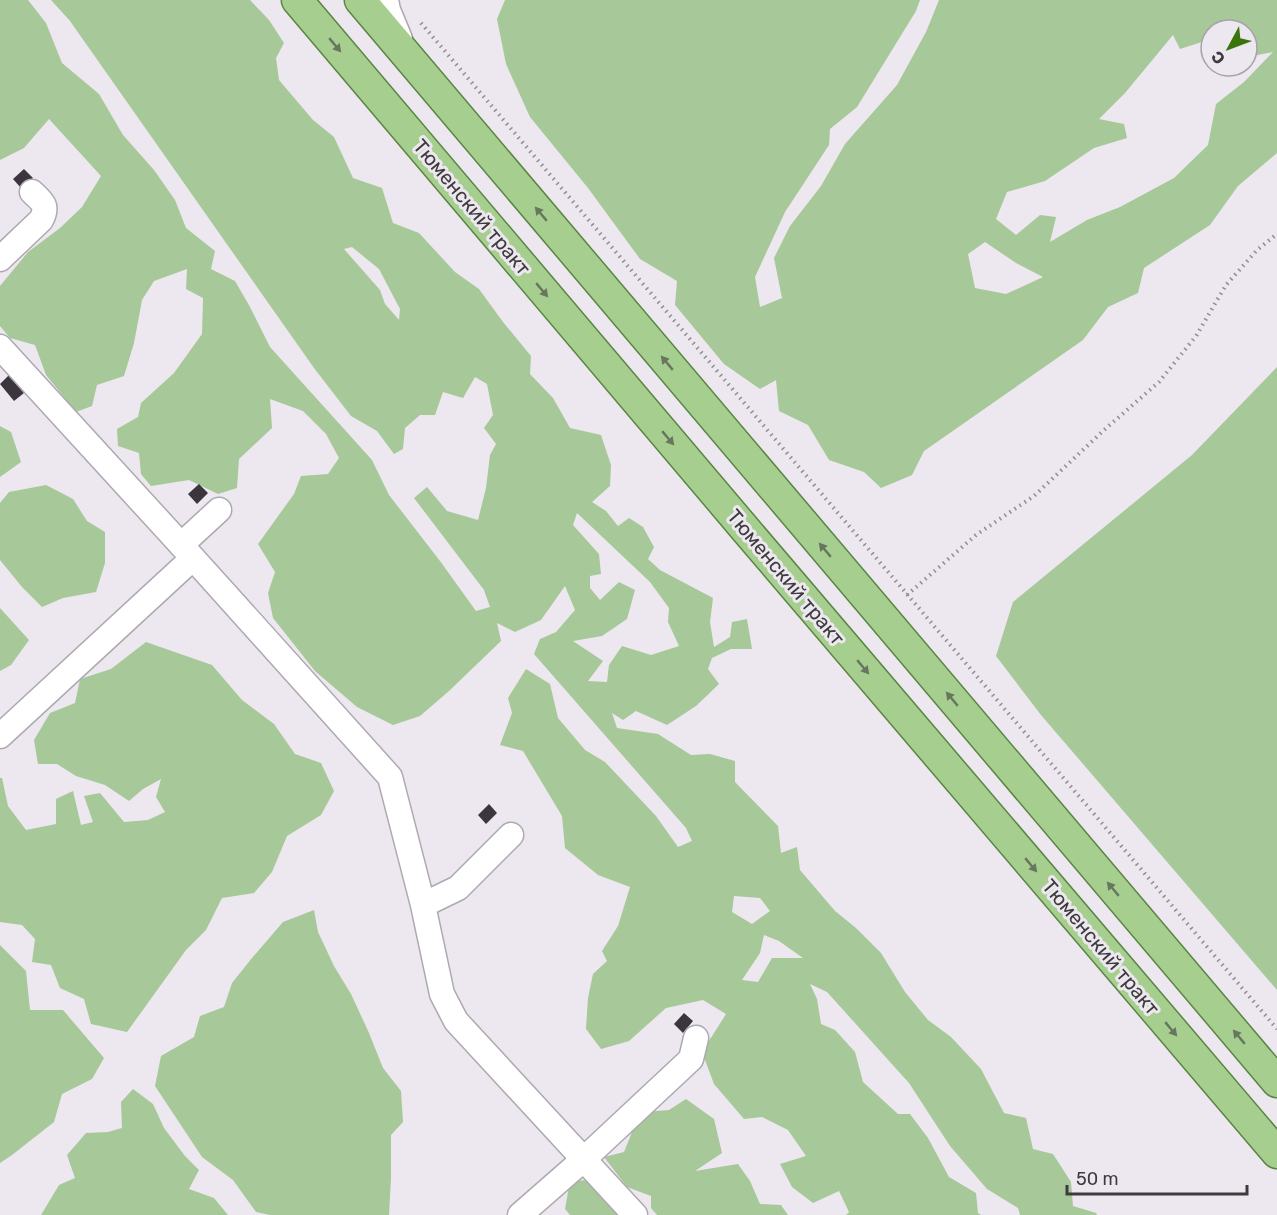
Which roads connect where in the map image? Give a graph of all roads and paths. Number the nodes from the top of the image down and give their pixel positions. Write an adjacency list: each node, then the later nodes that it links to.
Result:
1 (297, 0): 20 (main road, Тюменский тракт, one-way to 20)
2 (360, 0): 5 (main road)
3 (386, 0): 5 (street)
4 (418, 20): 12 (path)
5 (409, 57): 13 (main road, one-way to 5)
6 (32, 192): 8 (street)
7 (1277, 234): 12 (path)
8 (0, 259)
9 (0, 347): 11 (street)
10 (219, 510): 11 (street)
11 (187, 551): 14 (street); 16 (street)
12 (907, 595): 13 (path); 17 (path)
13 (881, 616): 19 (main road, one-way to 13)
14 (0, 736)
15 (511, 835): 16 (street)
16 (423, 905): 21 (street)
17 (1277, 1029)
18 (696, 1038): 21 (street)
19 (1277, 1082)
20 (1277, 1153)
21 (584, 1159): 22 (street); 23 (street)
22 (520, 1215)
23 (635, 1215)

